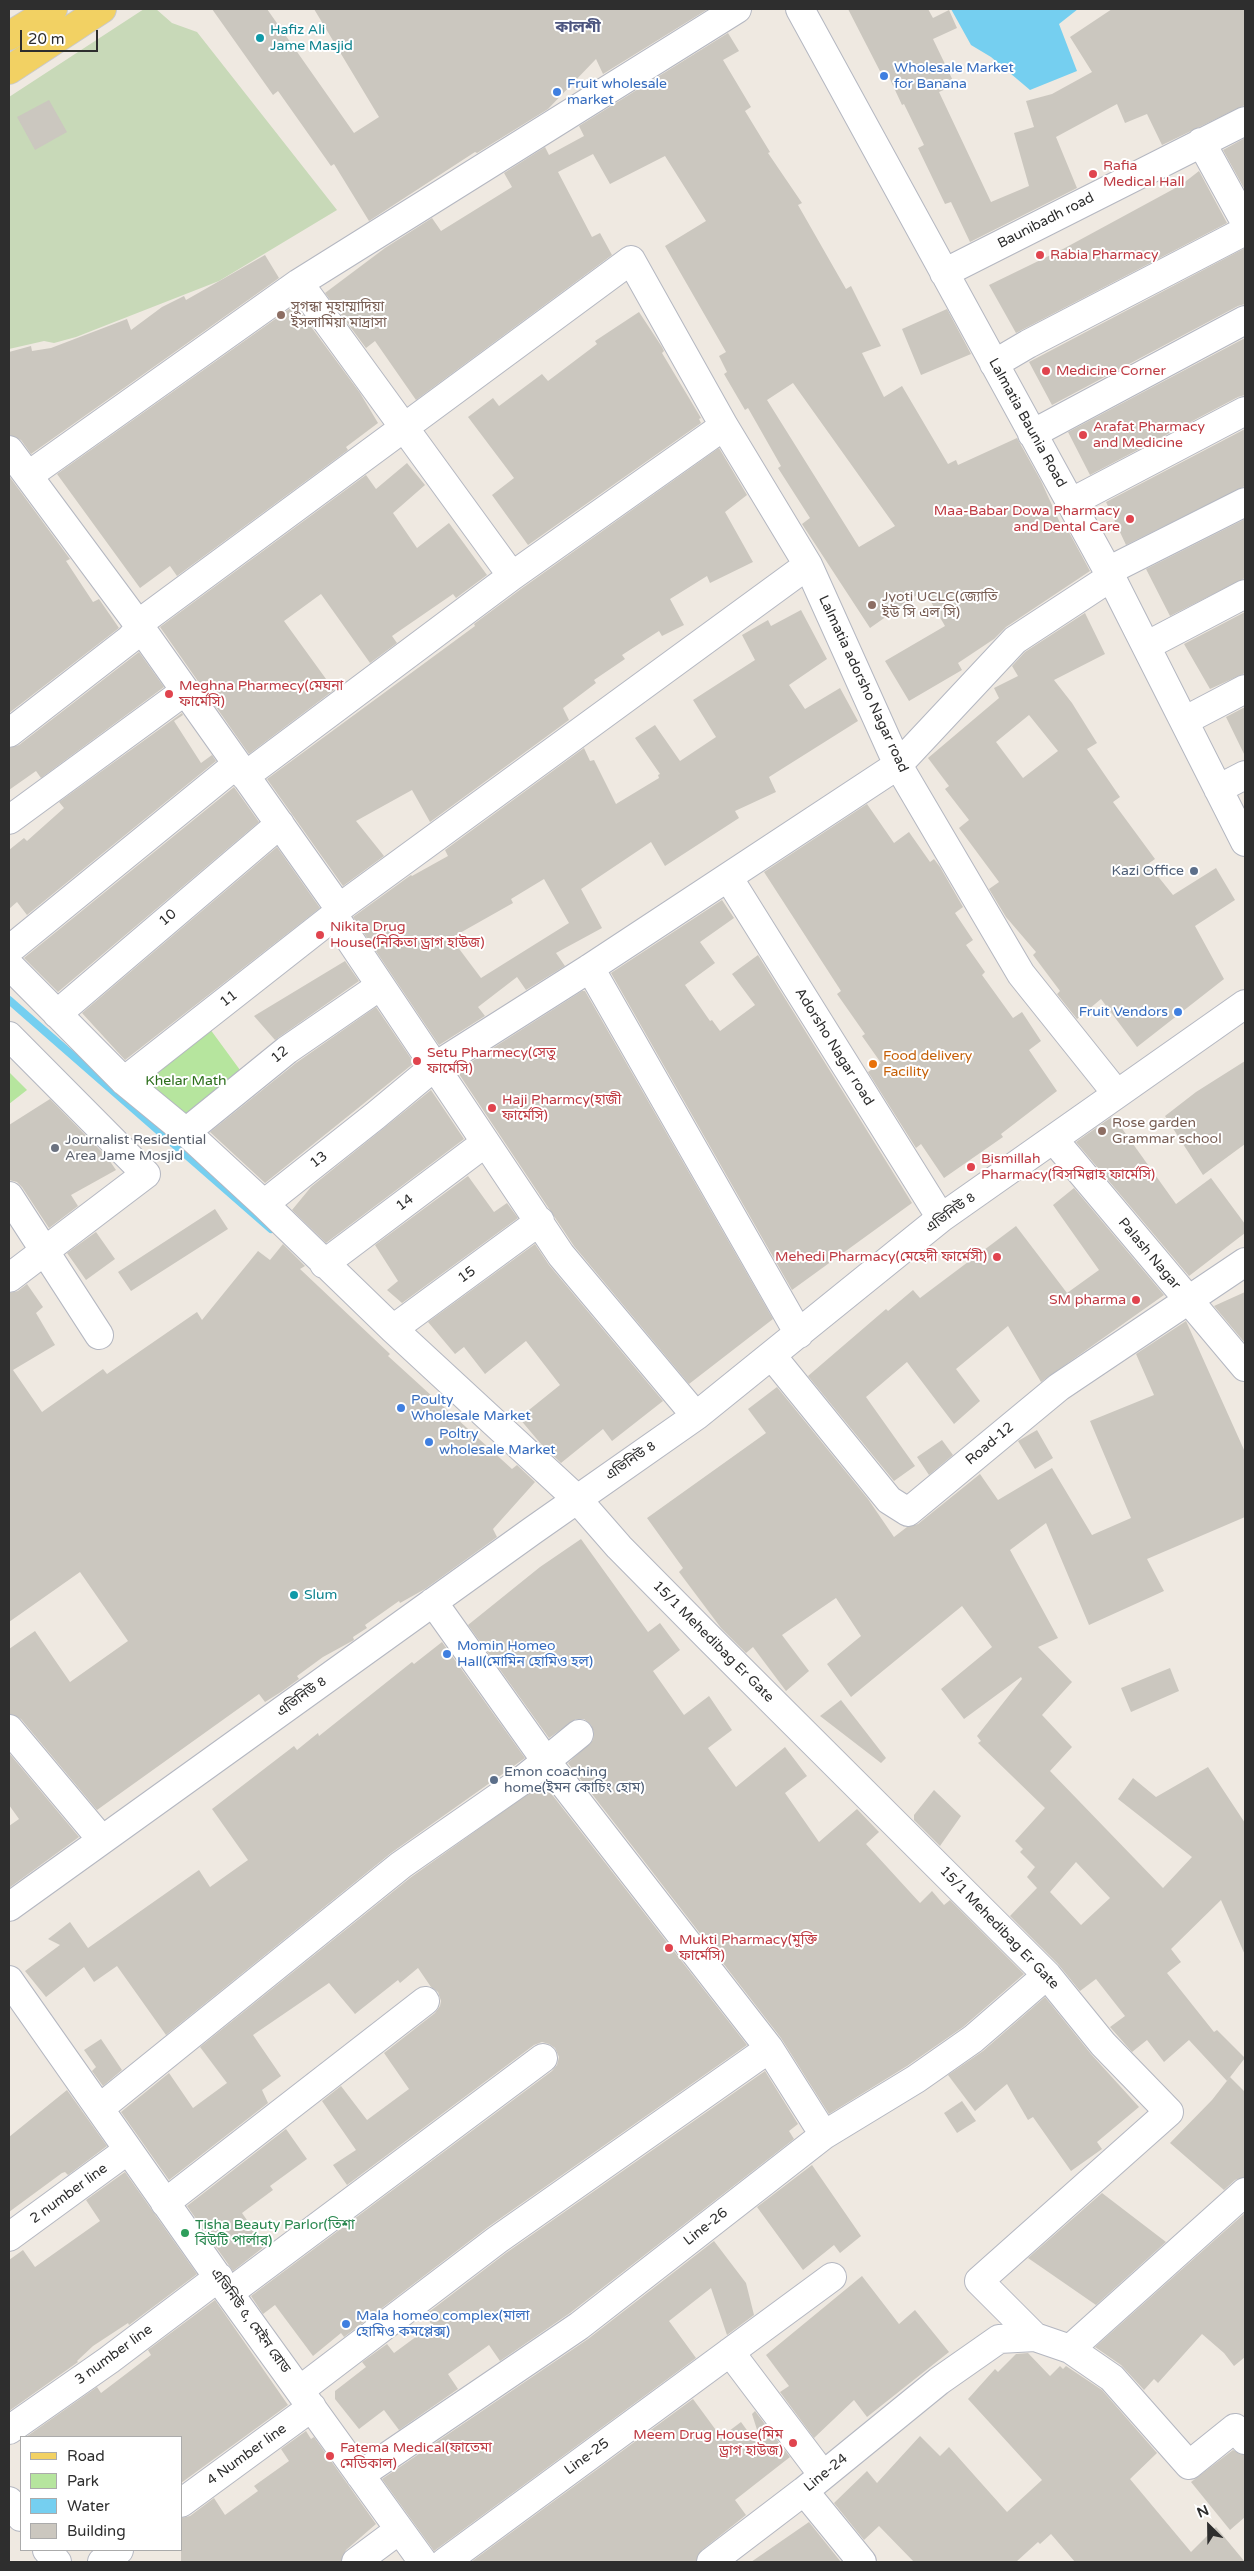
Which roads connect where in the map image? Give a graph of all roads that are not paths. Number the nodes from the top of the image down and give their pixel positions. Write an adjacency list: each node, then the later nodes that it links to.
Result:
1 (53, 9): 5 (main road)
2 (102, 9): 6 (main road)
3 (737, 9): 12 (street)
4 (800, 9): 11 (street, Lalmatia Baunia Road)
5 (9, 36)
6 (9, 70)
7 (1245, 121): 8 (street, Baunibadh road)
8 (1201, 142): 9 (street); 11 (street, Baunibadh road)
9 (1245, 222)
10 (1245, 231): 14 (street)
11 (944, 272): 14 (street, Lalmatia Baunia Road)
12 (298, 283): 17 (street); 20 (street)
13 (1245, 320): 18 (street)
14 (994, 364): 18 (street, Lalmatia Baunia Road)
15 (1245, 410): 22 (street)
16 (724, 426): 17 (street, Lalmatia adorsho Nagar road); 23 (street, Lalmatia adorsho Nagar road); 25 (street)
17 (406, 428): 25 (street); 27 (street)
18 (1032, 434): 22 (street, Lalmatia Baunia Road)
19 (9, 450): 20 (street)
20 (29, 474): 27 (street)
21 (1245, 502): 24 (street, 13)
22 (1070, 503): 24 (street, Lalmatia Baunia Road)
23 (808, 565): 33 (street, Lalmatia adorsho Nagar road); 41 (street, 11)
24 (1109, 574): 28 (street, Lalmatia Baunia Road); 33 (street, 13)
25 (512, 576): 34 (street)
26 (1245, 594): 28 (street)
27 (138, 624): 30 (street); 32 (street)
28 (1146, 646): 31 (street, Lalmatia Baunia Road)
29 (1245, 689): 31 (street)
30 (185, 691): 34 (street); 37 (street)
31 (1184, 721): 36 (street, Lalmatia Baunia Road)
32 (9, 733)
33 (898, 765): 40 (street, 13); 51 (street, Lalmatia adorsho Nagar road)
34 (241, 770): 38 (street); 42 (street)
35 (1245, 774): 36 (street)
36 (1218, 789): 39 (street, Lalmatia Baunia Road)
37 (9, 820)
38 (280, 824): 41 (street); 47 (street, 10)
39 (1245, 842)
40 (728, 877): 44 (street, 13); 57 (street, Adorsho Nagar road)
41 (337, 912): 45 (street); 50 (street, 11)
42 (9, 950)
43 (9, 965): 47 (street, 15/1 Mehedibag Er Gate)
44 (590, 968): 49 (street, 13); 64 (street)
45 (380, 986): 49 (street); 52 (street, 12)
46 (1245, 1004): 51 (street, এভিনিউ ৪)
47 (57, 1014): 50 (street, 15/1 Mehedibag Er Gate)
48 (9, 1036): 61 (street)
49 (434, 1066): 54 (street); 56 (street, 13)
50 (124, 1081): 52 (street, 15/1 Mehedibag Er Gate)
51 (1117, 1094): 53 (street, এভিনিউ ৪)
52 (186, 1132): 56 (street, 15/1 Mehedibag Er Gate)
53 (1054, 1140): 57 (street, এভিনিউ ৪); 62 (street, Palash Nagar)
54 (485, 1143): 58 (street); 60 (street, 14)
55 (9, 1196): 65 (street)
56 (264, 1204): 60 (street, 15/1 Mehedibag Er Gate)
57 (941, 1218): 64 (street, এভিনিউ ৪)
58 (540, 1221): 63 (street, 15); 68 (street)
59 (1245, 1262): 62 (street, Road-12)
60 (324, 1264): 63 (street, 15/1 Mehedibag Er Gate)
61 (9, 1278)
62 (1188, 1300): 66 (street, Road-12); 67 (street, Palash Nagar)
63 (393, 1329): 69 (street, 15/1 Mehedibag Er Gate)
64 (799, 1334): 66 (street, এভিনিউ ৪)
65 (99, 1335)
66 (772, 1356): 68 (street, এভিনিউ ৪)
67 (1245, 1367)
68 (696, 1416): 69 (street, এভিনিউ ৪)
69 (577, 1499): 70 (street, এভিনিউ ৪); 76 (street, 15/1 Mehedibag Er Gate)
70 (433, 1602): 73 (street); 74 (street, এভিনিউ ৪)
71 (9, 1729): 74 (street)
72 (579, 1734): 73 (street)
73 (546, 1761): 81 (street); 82 (street)
74 (102, 1840): 75 (street, এভিনিউ ৪)
75 (9, 1908)
76 (1047, 1975): 82 (street, Line-26); 89 (street, 15/1 Mehedibag Er Gate)
77 (9, 1980): 81 (street, এভিনিউ ৫, মেইন রোড)
78 (425, 2001): 85 (street)
79 (760, 2055): 92 (street, 4 Number line)
80 (543, 2058): 88 (street, 3 number line)
81 (100, 2108): 83 (street, এভিনিউ ৫, মেইন রোড)
82 (824, 2135): 95 (street, Line-26)
83 (128, 2150): 85 (street, এভিনিউ ৫, মেইন রোড); 86 (street, 2 number line)
84 (1245, 2192): 90 (street)
85 (165, 2203): 88 (street, এভিনিউ ৫, মেইন রোড)
86 (9, 2237)
87 (832, 2277): 91 (street, Line-25)
88 (224, 2285): 92 (street, এভিনিউ ৫, মেইন রোড); 94 (street, 3 number line)
89 (1035, 2337): 90 (street); 96 (street, Line-24)
90 (1070, 2349): 93 (street)
91 (730, 2352): 96 (street); 107 (street, Line-25)
92 (306, 2398): 95 (street, এভিনিউ ৫, মেইন রোড); 98 (street, 4 Number line)
93 (1242, 2426)
94 (9, 2430)
95 (360, 2475): 100 (street, এভিনিউ ৫, মেইন রোড)
96 (814, 2483): 108 (street, Line-24); 109 (street)
97 (9, 2501): 99 (street)
98 (182, 2503)
99 (20, 2516)
100 (399, 2530): 105 (street); 106 (street, এভিনিউ ৫, মেইন রোড)
101 (48, 2551): 103 (street)
102 (117, 2551): 104 (street)
103 (56, 2562)
104 (102, 2562)
105 (356, 2562)
106 (424, 2562)
107 (445, 2562)
108 (710, 2562)
109 (862, 2562)

